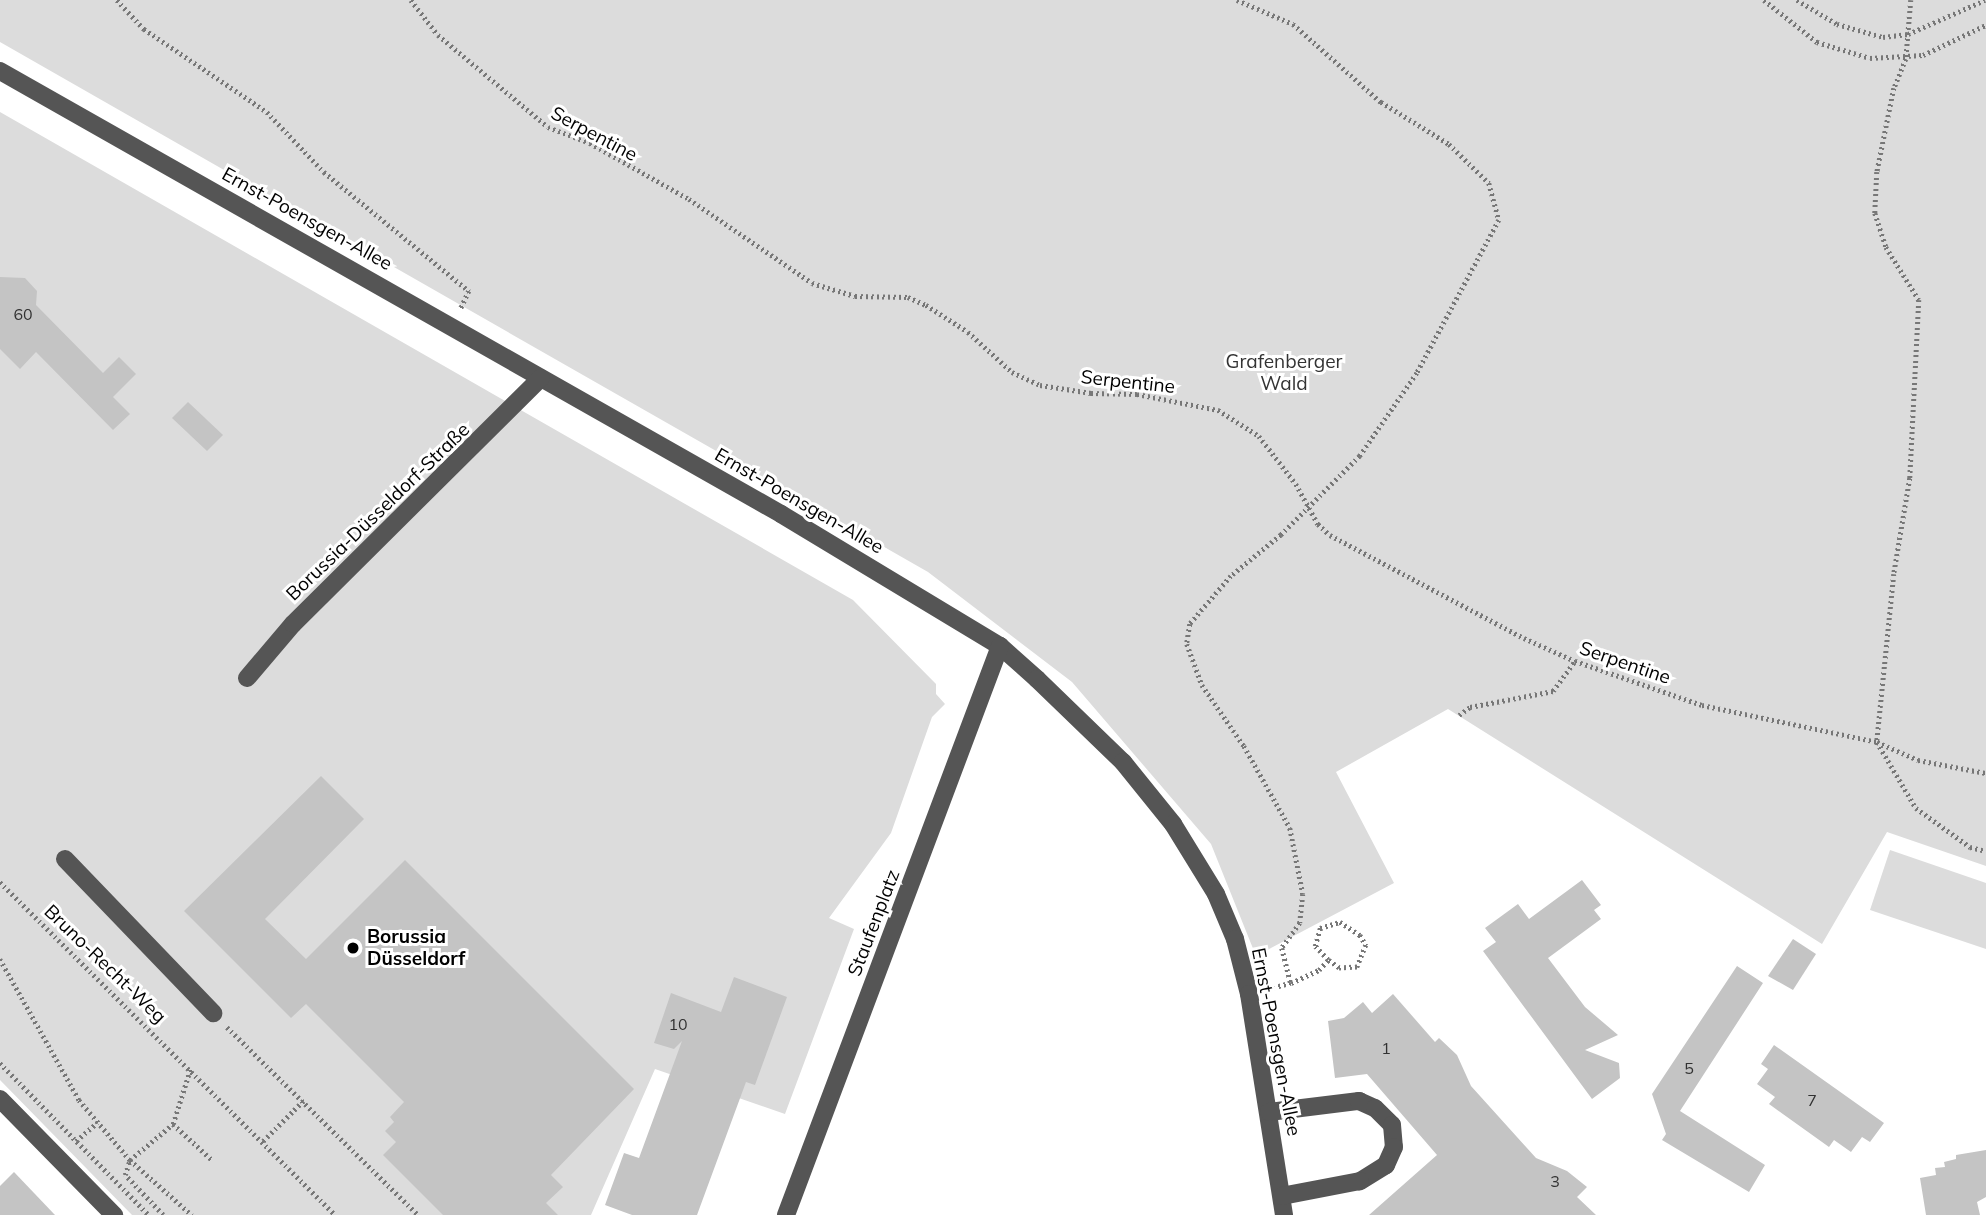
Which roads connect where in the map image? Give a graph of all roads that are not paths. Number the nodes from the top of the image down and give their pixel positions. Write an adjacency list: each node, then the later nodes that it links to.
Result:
1 (0, 71): 2 (street, Ernst-Poensgen-Allee)
2 (541, 378): 3 (street, Ernst-Poensgen-Allee); 4 (street, Borussia-Düsseldorf-Straße)
3 (1000, 646): 8 (street, Ernst-Poensgen-Allee); 11 (street, Staufenplatz)
4 (247, 678)
5 (65, 859): 6 (street)
6 (213, 1013)
7 (0, 1099): 10 (street)
8 (1269, 1112): 9 (street, Ernst-Poensgen-Allee); 9 (street)
9 (1282, 1196): 12 (street, Ernst-Poensgen-Allee)
10 (114, 1215)
11 (786, 1215)
12 (1284, 1215)

